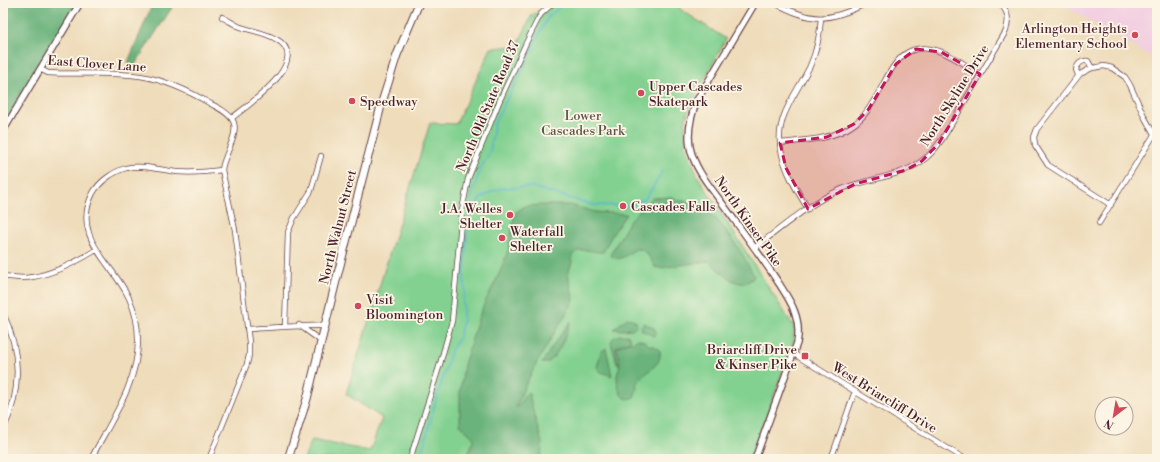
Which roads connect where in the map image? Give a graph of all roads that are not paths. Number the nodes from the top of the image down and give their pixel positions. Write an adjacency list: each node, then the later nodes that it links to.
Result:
1 (80, 3): 11 (street)
2 (419, 3): 28 (main road, North Walnut Street)
3 (553, 3): 38 (street, North Old State Road 37)
4 (755, 3): 23 (street, North Kinser Pike)
5 (775, 3): 9 (street)
6 (867, 3): 9 (street)
7 (999, 3): 12 (street, North Skyline Drive)
8 (222, 17): 14 (street)
9 (821, 18): 17 (street)
10 (1092, 68): 13 (street); 13 (street); 16 (street)
11 (40, 70): 14 (street, East Clover Lane); 15 (street)
12 (980, 74): 17 (street); 21 (street, North Skyline Drive)
13 (1078, 75): 20 (street)
14 (232, 118): 19 (street)
15 (3, 131)
16 (1156, 132): 20 (street)
17 (780, 143): 21 (street)
18 (321, 156): 29 (street)
19 (222, 170): 24 (street); 30 (street)
20 (1111, 205): 22 (street)
21 (808, 209): 23 (street, North Skyline Drive)
22 (1099, 223)
23 (754, 248): 32 (street, North Kinser Pike)
24 (96, 250): 25 (street); 35 (street)
25 (3, 276)
26 (3, 313): 34 (street)
27 (299, 325): 28 (street); 29 (street); 31 (street)
28 (325, 326): 31 (main road, North Walnut Street)
29 (285, 327): 30 (street)
30 (247, 329): 36 (street)
31 (322, 341): 37 (main road, North Walnut Street)
32 (794, 354): 33 (street, West Briarcliff Drive); 39 (street, North Kinser Pike)
33 (855, 391): 40 (street); 41 (street, West Briarcliff Drive)
34 (3, 430)
35 (91, 459)
36 (209, 459)
37 (288, 459)
38 (410, 459)
39 (755, 459)
40 (831, 459)
41 (965, 459)

